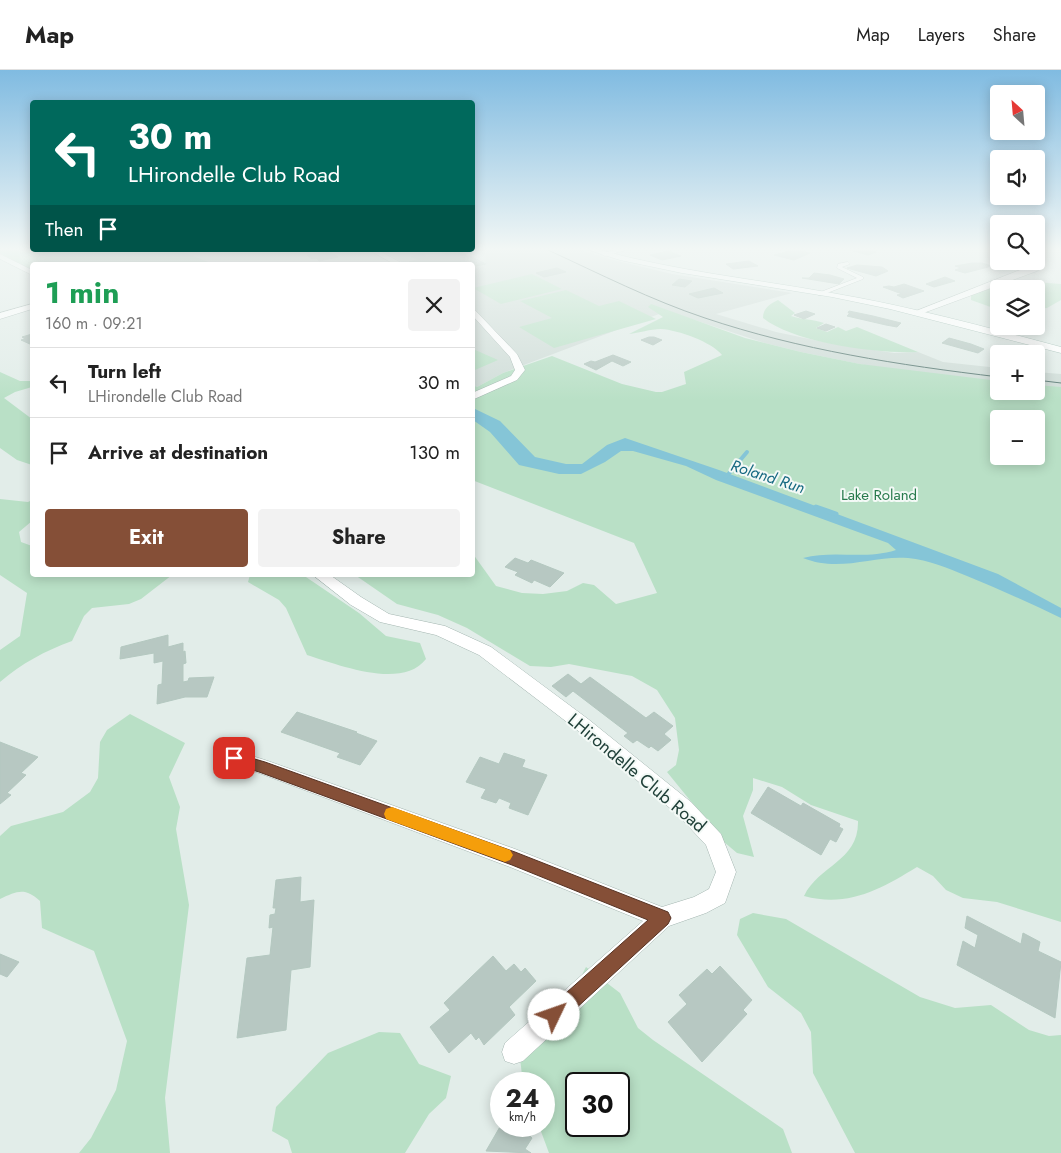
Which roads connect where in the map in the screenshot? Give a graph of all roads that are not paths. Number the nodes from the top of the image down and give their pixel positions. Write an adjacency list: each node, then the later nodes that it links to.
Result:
1 (855, 301): 5 (street)
2 (947, 301): 5 (street)
3 (30, 307): 6 (street)
4 (475, 312): 8 (street)
5 (915, 312): 7 (street)
6 (0, 316)
7 (1061, 350)
8 (475, 396)
9 (323, 577): 11 (street, LHirondelle Club Road)
10 (234, 758): 11 (street)
11 (662, 918): 12 (street)
12 (514, 1052)

